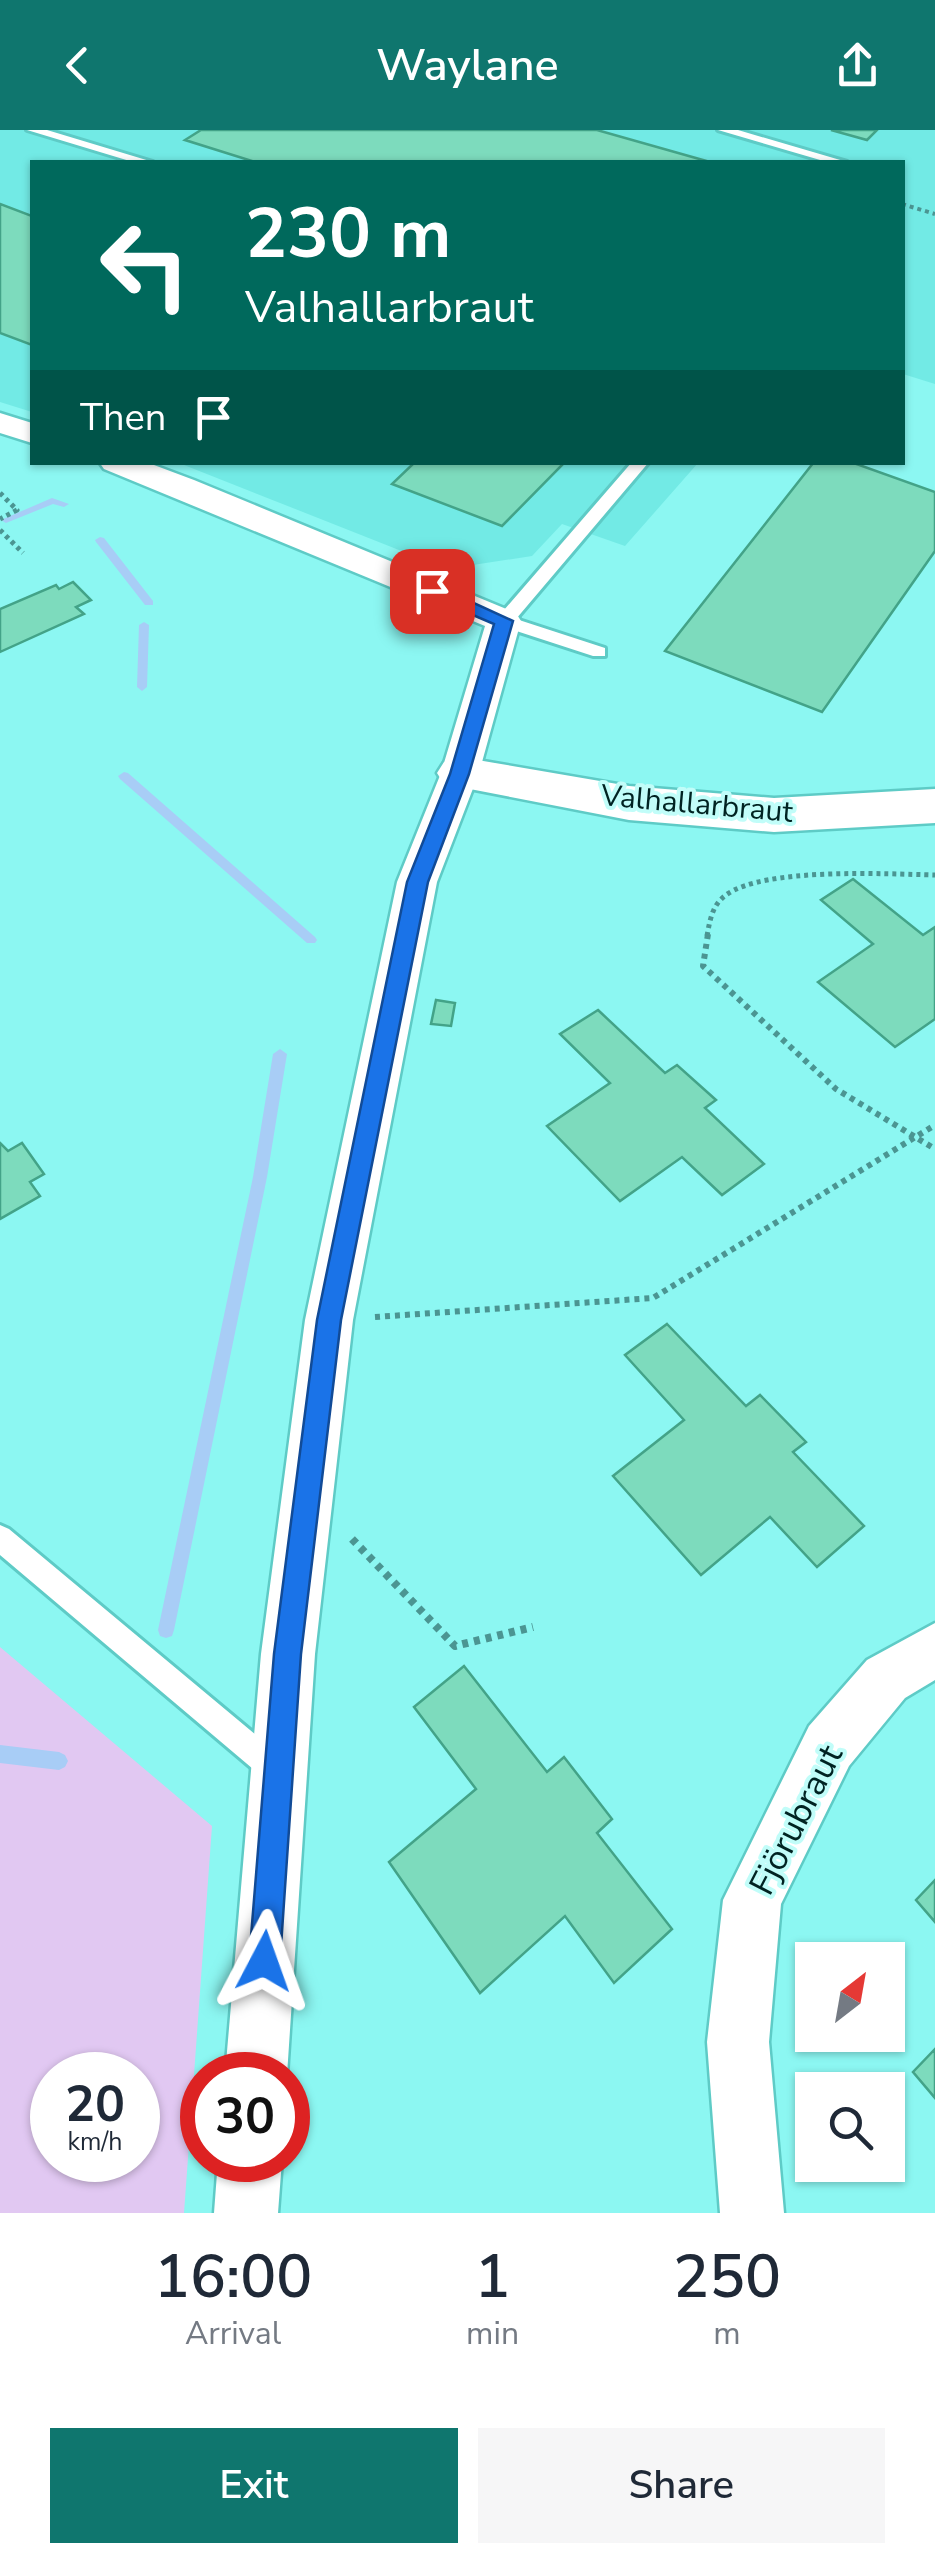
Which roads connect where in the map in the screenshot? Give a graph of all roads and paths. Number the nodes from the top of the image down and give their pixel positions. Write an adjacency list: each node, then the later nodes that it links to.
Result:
1 (32, 130): 4 (lane)
2 (103, 130): 4 (lane)
3 (724, 130): 6 (lane)
4 (83, 142): 5 (lane)
5 (140, 160)
6 (833, 160)
7 (905, 205): 8 (path)
8 (935, 214)
9 (0, 422): 10 (street)
10 (30, 433)
11 (124, 465): 17 (street)
12 (638, 465): 17 (lane)
13 (0, 493): 14 (path)
14 (0, 519)
15 (0, 530): 16 (path)
16 (22, 553)
17 (504, 621): 18 (lane); 19 (street)
18 (599, 652)
19 (460, 774): 20 (street, Valhallarbraut); 25 (street)
20 (935, 806)
21 (935, 875): 23 (path)
22 (935, 1125): 23 (path)
23 (916, 1137): 24 (path); 25 (path)
24 (935, 1149)
25 (329, 1320): 26 (street)
26 (307, 1494): 28 (path); 30 (street)
27 (0, 1538): 30 (lane)
28 (533, 1627)
29 (935, 1650): 34 (street, Fjörubraut)
30 (279, 1772): 31 (street)
31 (258, 2052)
32 (248, 2182): 33 (street)
33 (246, 2213)
34 (752, 2213)

